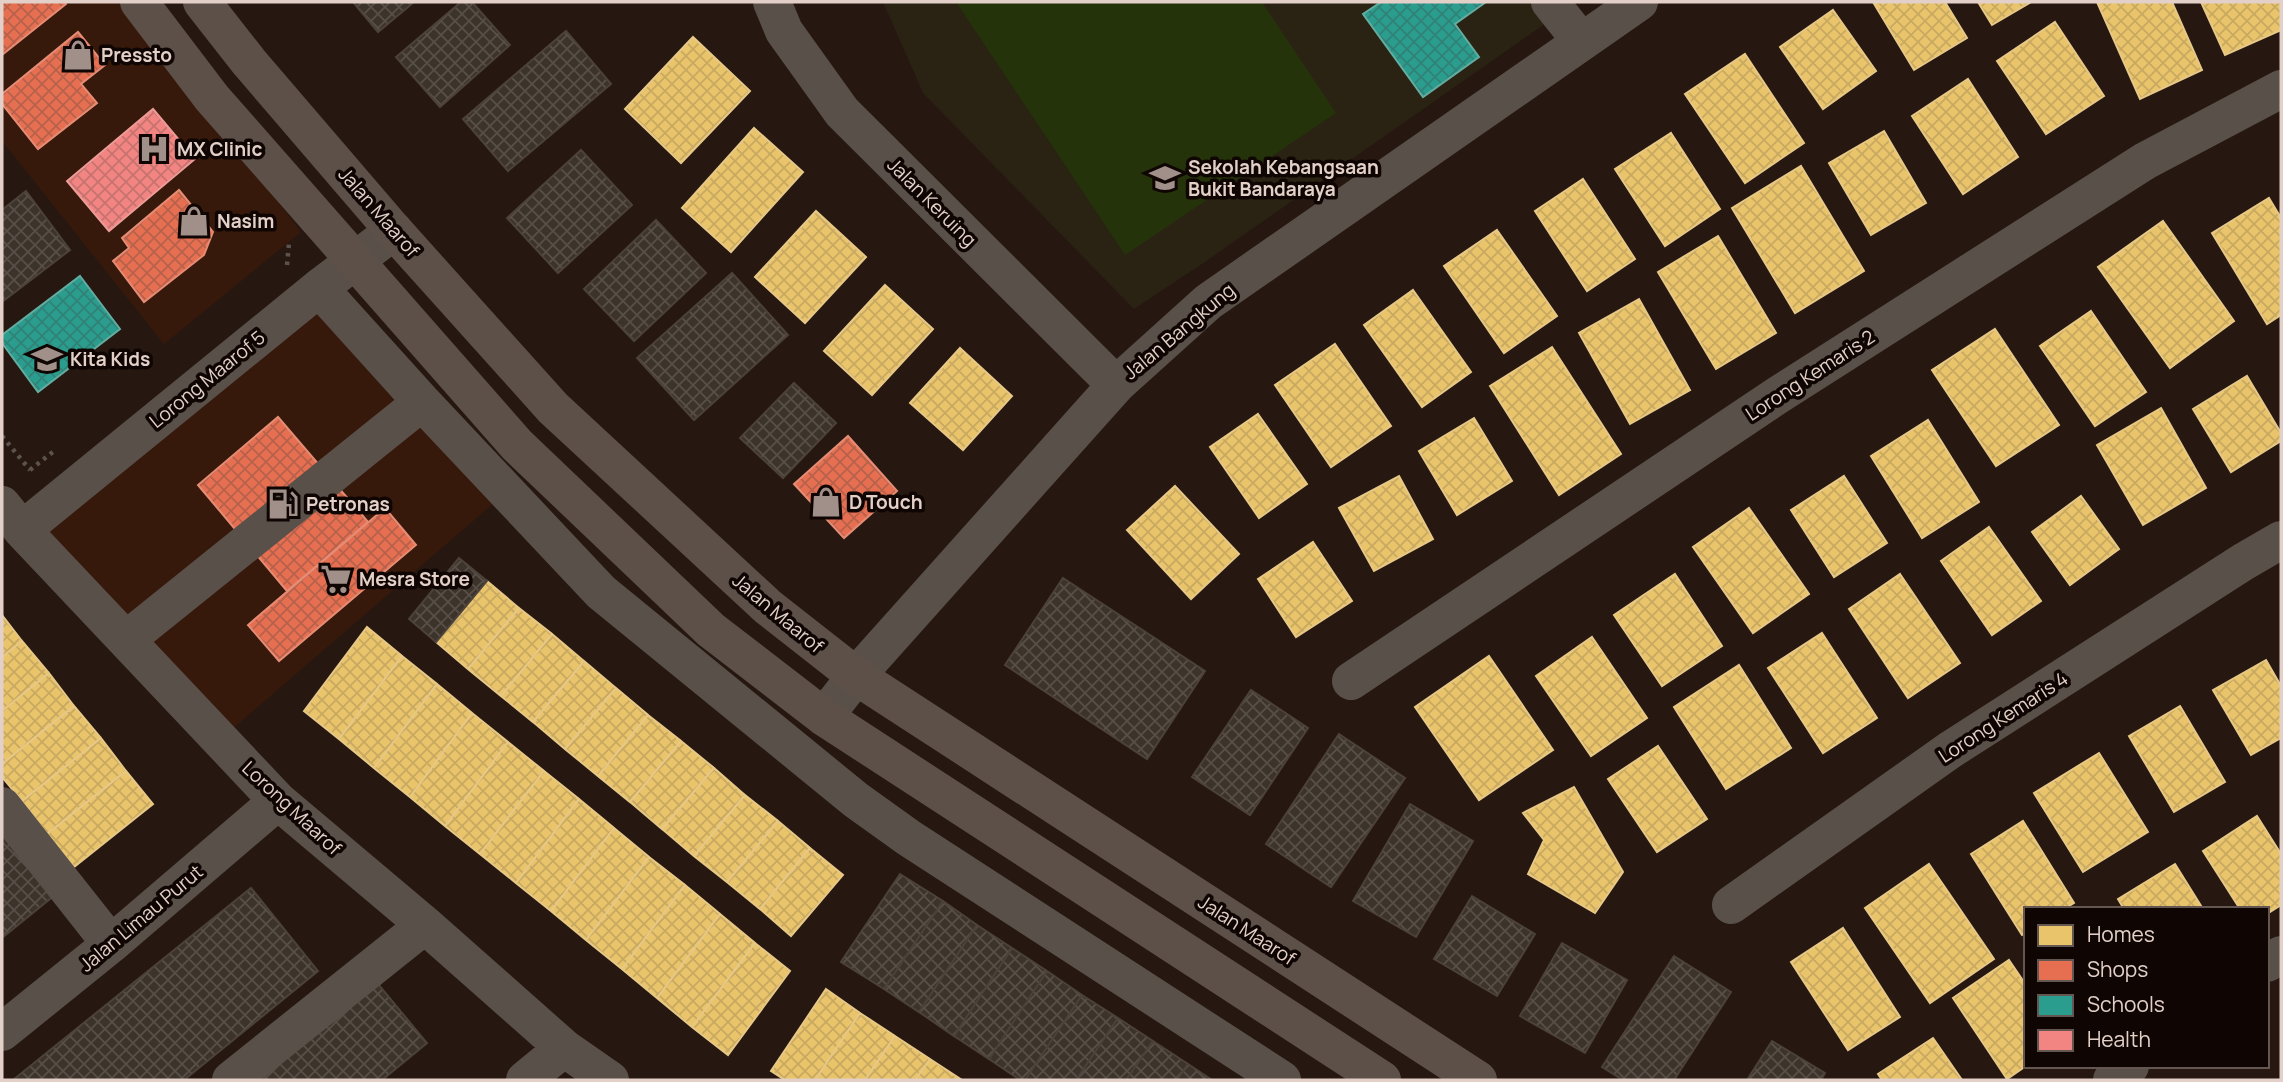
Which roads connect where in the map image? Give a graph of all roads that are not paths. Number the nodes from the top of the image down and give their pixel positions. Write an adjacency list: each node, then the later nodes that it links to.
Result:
1 (139, 2): 9 (main road)
2 (202, 2): 8 (main road, Jalan Maarof)
3 (772, 2): 11 (street, Jalan Keruing)
4 (1550, 2): 6 (street)
5 (1639, 2): 6 (street, Jalan Bangkung)
6 (1581, 41): 11 (street, Jalan Bangkung)
7 (2281, 89): 17 (street, Lorong Kemaris 2)
8 (394, 231): 9 (street, Lorong Maarof 5); 16 (main road, Jalan Maarof)
9 (355, 261): 10 (street, Lorong Maarof 5); 18 (main road)
10 (319, 288): 12 (street); 13 (street, Lorong Maarof 5)
11 (1116, 384): 16 (street, Jalan Bangkung)
12 (422, 402): 15 (street); 30 (street)
13 (12, 518): 15 (street, Lorong Maarof)
14 (2281, 540): 21 (street, Lorong Kemaris 4)
15 (126, 640): 19 (street, Lorong Maarof)
16 (856, 676): 18 (street, Jalan Bangkung); 32 (main road, Jalan Maarof)
17 (1351, 681)
18 (824, 717): 31 (main road)
19 (278, 801): 22 (street, Lorong Maarof); 23 (street, Jalan Limau Purut)
20 (2, 806): 23 (street)
21 (1731, 905)
22 (425, 925): 25 (street, Lorong Maarof); 27 (street)
23 (111, 944): 24 (street, Jalan Limau Purut)
24 (2, 1032)
25 (564, 1048): 28 (street); 29 (street, Lorong Maarof)
26 (2127, 1068): 33 (street)
27 (231, 1080)
28 (525, 1080)
29 (610, 1080)
30 (1282, 1080)
31 (1382, 1080)
32 (1478, 1080)
33 (2112, 1080)

